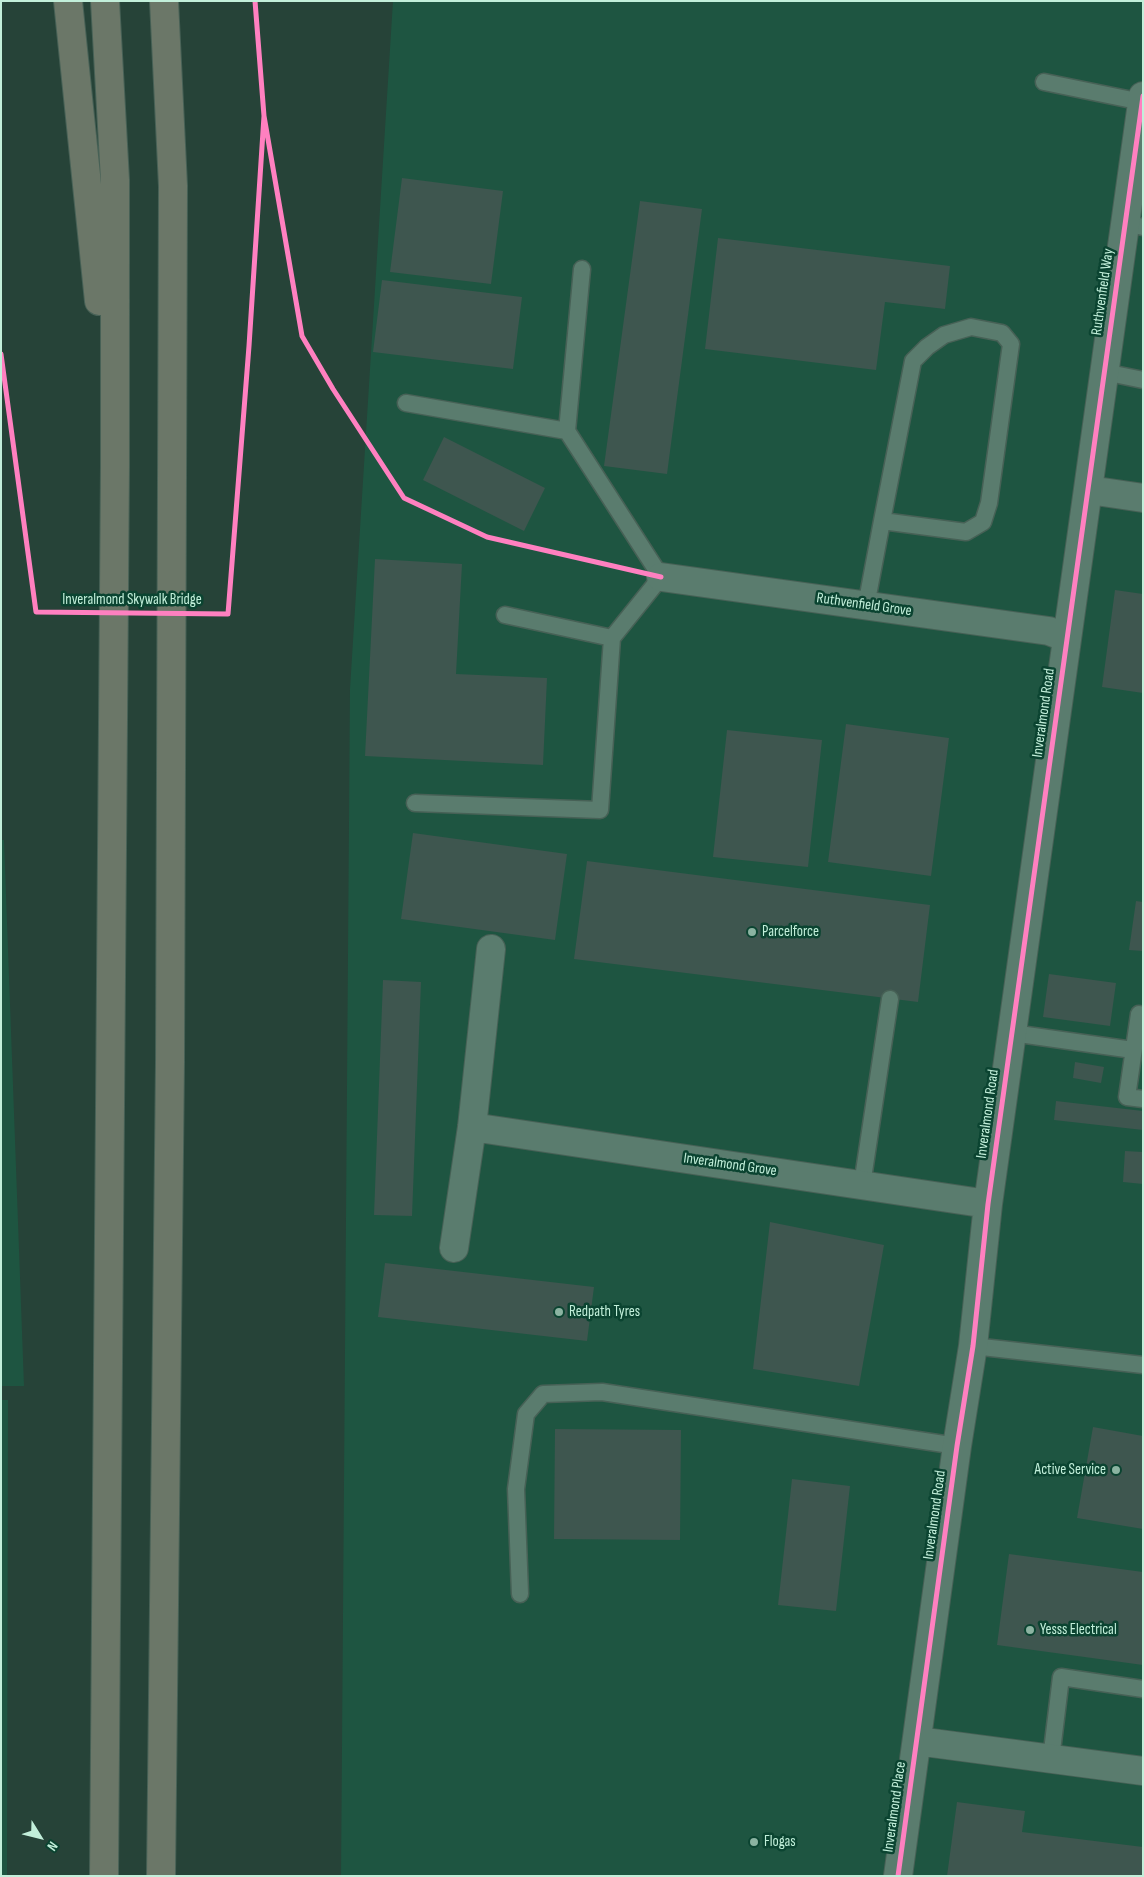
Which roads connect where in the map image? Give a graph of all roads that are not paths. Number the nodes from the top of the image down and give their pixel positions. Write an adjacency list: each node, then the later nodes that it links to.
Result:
1 (68, 1): 12 (highway)
2 (105, 1): 12 (highway)
3 (164, 1): 41 (highway)
4 (1044, 82): 5 (lane)
5 (1142, 99): 6 (street, Ruthvenfield Way)
6 (1134, 225): 8 (street, Ruthvenfield Way)
7 (582, 269): 11 (lane)
8 (1104, 372): 9 (lane); 13 (street, Ruthvenfield Way)
9 (1143, 380)
10 (406, 403): 11 (lane)
11 (567, 431): 16 (lane)
12 (115, 464): 40 (highway)
13 (1089, 490): 14 (street); 20 (street, Inveralmond Road)
14 (1143, 498)
15 (882, 521): 15 (lane); 17 (lane)
16 (661, 577): 17 (street, Ruthvenfield Grove); 19 (lane)
17 (866, 606): 20 (street, Ruthvenfield Grove)
18 (505, 615): 19 (lane)
19 (612, 638): 21 (lane)
20 (1067, 638): 25 (street, Inveralmond Road)
21 (415, 803)
22 (491, 948): 28 (street)
23 (890, 999): 29 (lane)
24 (1143, 1014): 26 (lane)
25 (1012, 1033): 26 (lane); 30 (street, Inveralmond Road)
26 (1133, 1050): 27 (lane)
27 (1143, 1098)
28 (472, 1127): 29 (street, Inveralmond Grove); 31 (street)
29 (862, 1185): 30 (street, Inveralmond Grove)
30 (988, 1204): 32 (street, Inveralmond Road)
31 (454, 1248)
32 (973, 1346): 33 (lane); 34 (street, Inveralmond Road)
33 (1143, 1365)
34 (957, 1446): 35 (lane); 37 (street, Inveralmond Road)
35 (520, 1594)
36 (1143, 1689): 38 (lane)
37 (917, 1741): 38 (street); 42 (street, Inveralmond Place)
38 (1050, 1759): 39 (street)
39 (1143, 1771)
40 (104, 1876)
41 (161, 1876)
42 (898, 1876)

